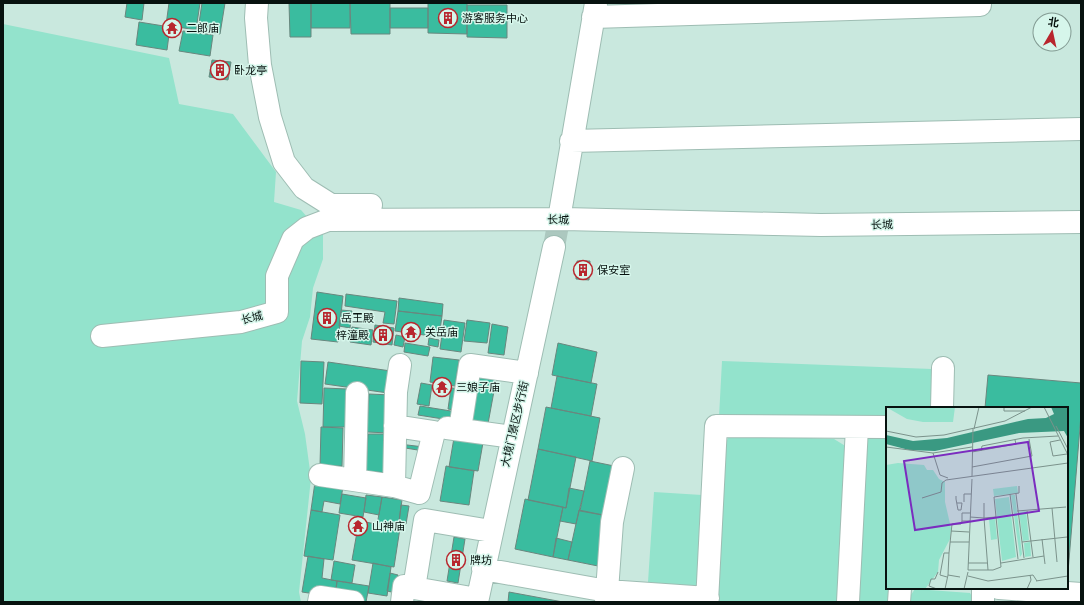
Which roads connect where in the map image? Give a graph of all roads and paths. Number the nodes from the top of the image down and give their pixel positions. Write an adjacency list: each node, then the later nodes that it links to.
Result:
1 (257, 3): 6 (street)
2 (980, 3): 3 (street)
3 (673, 9): 4 (street)
4 (594, 10): 6 (street)
5 (1081, 129): 6 (street)
6 (571, 141)
7 (1081, 222): 9 (street, 长城)
8 (554, 247): 12 (street, 大境门景区步行街)
9 (102, 336)
10 (400, 365): 15 (street)
11 (943, 368): 14 (street)
12 (527, 373): 18 (street); 20 (street, 大境门景区步行街)
13 (357, 393): 23 (street)
14 (942, 407)
15 (395, 426): 19 (street); 24 (street)
16 (857, 427): 17 (street); 36 (street); 39 (street)
17 (886, 427)
18 (460, 429): 19 (street); 20 (street)
19 (434, 432): 25 (street)
20 (512, 437): 27 (street, 大境门景区步行街)
21 (623, 468): 34 (street)
22 (320, 475): 23 (street)
23 (355, 480): 24 (street)
24 (394, 486): 25 (street)
25 (419, 493): 26 (street)
26 (425, 520): 27 (street); 33 (street)
27 (491, 531): 28 (street, 大境门景区步行街)
28 (483, 568): 34 (street); 35 (street, 大境门景区步行街)
29 (900, 589): 40 (street)
30 (983, 589): 41 (street)
31 (1013, 589): 32 (street)
32 (1081, 594)
33 (408, 595): 35 (street)
34 (606, 597): 36 (street)
35 (477, 600)
36 (708, 600)
37 (319, 602): 38 (street)
38 (352, 602)
39 (848, 602)
40 (899, 602)
41 (983, 602)

